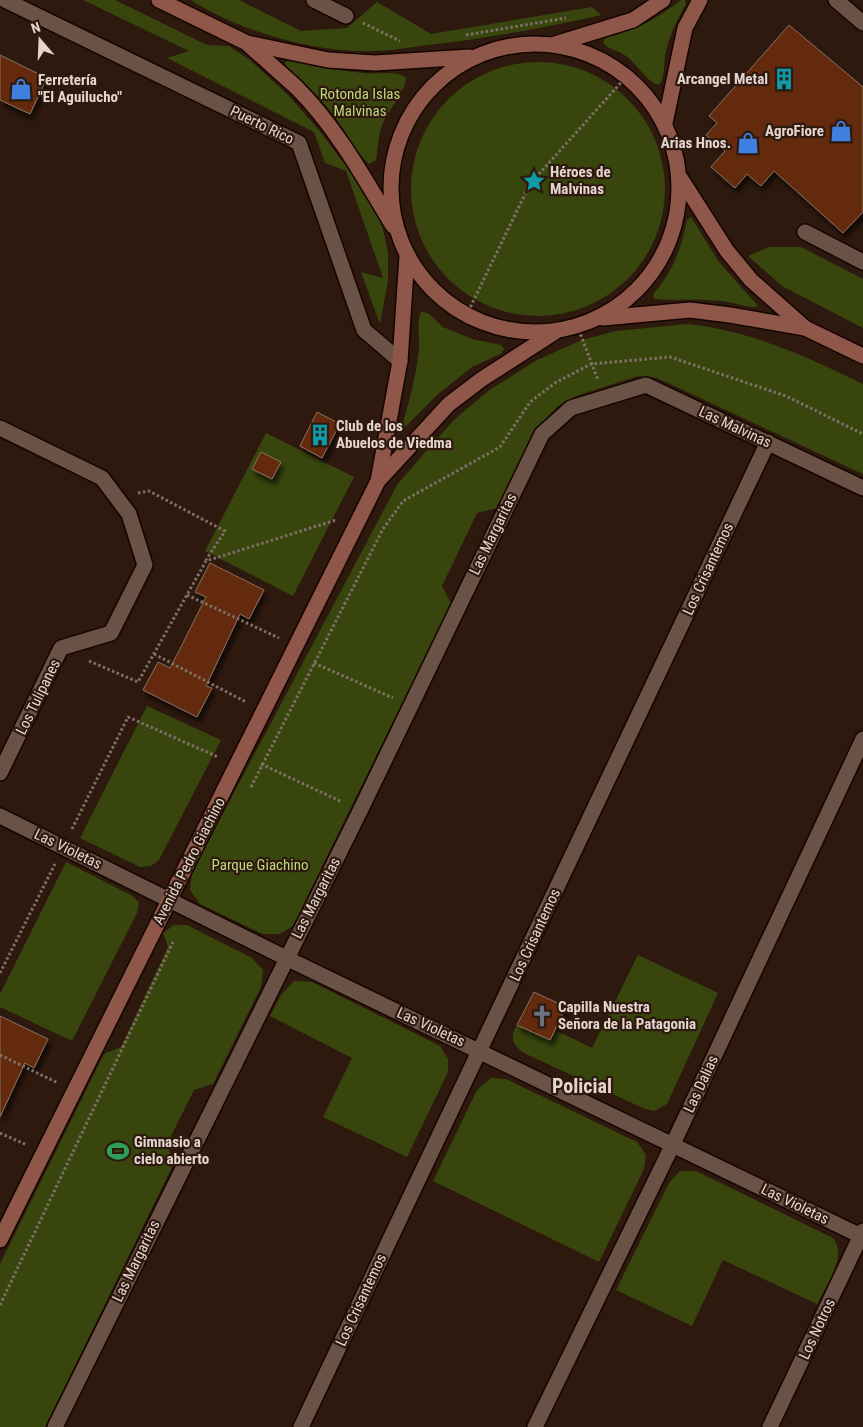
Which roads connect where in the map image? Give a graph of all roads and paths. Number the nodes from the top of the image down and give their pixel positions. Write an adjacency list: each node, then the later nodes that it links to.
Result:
1 (5, 0): 28 (street, Puerto Rico)
2 (159, 0): 12 (main road)
3 (314, 0): 7 (street)
4 (663, 0): 13 (main road)
5 (700, 0): 16 (main road)
6 (836, 0): 9 (street)
7 (346, 16): 11 (path)
8 (569, 17): 10 (path)
9 (863, 23)
10 (461, 36)
11 (408, 41)
12 (247, 43): 14 (main road); 18 (main road)
13 (555, 44): 14 (main road); 15 (main road)
14 (470, 57): 18 (main road)
15 (626, 77): 16 (main road); 22 (path)
16 (665, 123): 17 (main road)
17 (681, 179): 23 (main road); 25 (main road)
18 (396, 231): 20 (main road)
19 (805, 232): 21 (street)
20 (407, 256): 22 (main road); 28 (main road, Avenida Pedro Giachino)
21 (862, 260)
22 (466, 316): 26 (main road)
23 (602, 318): 24 (main road); 25 (main road)
24 (577, 325): 26 (main road); 29 (path)
25 (805, 328): 27 (main road)
26 (555, 332): 34 (main road, Avenida Pedro Giachino)
27 (863, 356)
28 (400, 361): 34 (main road, Avenida Pedro Giachino)
29 (591, 364): 30 (path); 32 (path); 44 (path)
30 (604, 397): 33 (street, Las Malvinas); 47 (street, Las Margaritas)
31 (0, 428): 36 (street)
32 (863, 434)
33 (768, 442): 35 (street, Las Malvinas); 54 (street, Los Crisantemos)
34 (378, 482): 37 (main road, Avenida Pedro Giachino)
35 (863, 488)
36 (116, 496): 38 (path); 39 (street, Los Tulipanes)
37 (364, 511): 38 (path); 41 (main road, Avenida Pedro Giachino)
38 (206, 560): 40 (path)
39 (61, 648): 40 (path); 45 (street, Los Tulipanes)
40 (154, 654): 41 (path)
41 (264, 711): 43 (main road, Avenida Pedro Giachino)
42 (863, 739): 58 (street, Las Dalias)
43 (240, 762): 44 (path); 49 (path); 50 (main road, Avenida Pedro Giachino)
44 (262, 764): 46 (path); 47 (path)
45 (0, 773)
46 (249, 790)
47 (360, 811): 52 (street, Las Margaritas)
48 (0, 816): 49 (street, Las Violetas)
49 (63, 847): 50 (street, Las Violetas); 53 (path)
50 (170, 899): 51 (street, Las Violetas); 56 (main road, Avenida Pedro Giachino)
51 (190, 908): 52 (street, Las Violetas); 62 (path)
52 (286, 958): 54 (street, Las Violetas); 63 (street, Las Margaritas)
53 (0, 972)
54 (480, 1050): 58 (street, Las Violetas); 64 (street, Los Crisantemos)
55 (0, 1054): 56 (path)
56 (74, 1091): 59 (main road, Avenida Pedro Giachino)
57 (0, 1133): 59 (path)
58 (673, 1144): 60 (street, Las Violetas); 65 (street, Las Dalias)
59 (44, 1152): 61 (main road, Avenida Pedro Giachino)
60 (862, 1235): 66 (street, Los Notros)
61 (0, 1240)
62 (0, 1305)
63 (55, 1427)
64 (301, 1427)
65 (535, 1427)
66 (770, 1427)

